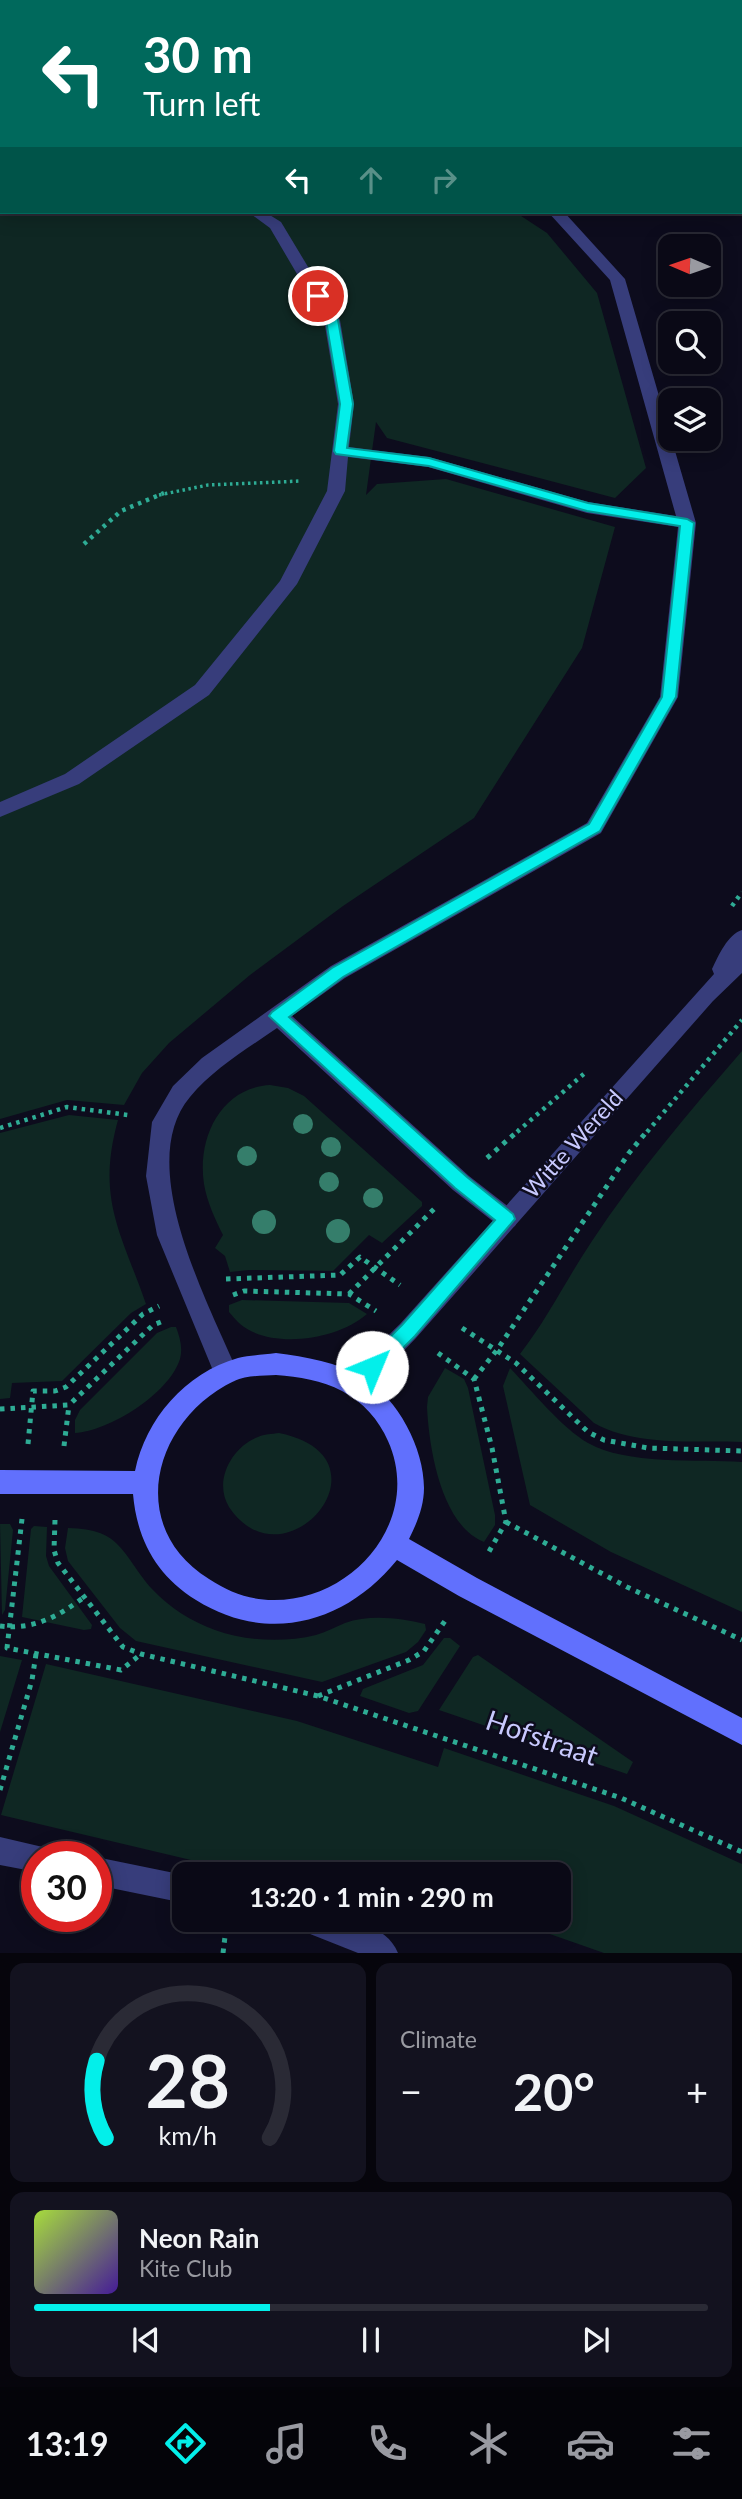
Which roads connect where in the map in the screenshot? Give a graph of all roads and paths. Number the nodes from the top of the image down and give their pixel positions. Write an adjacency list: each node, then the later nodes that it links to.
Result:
1 (258, 214): 3 (street)
2 (558, 214): 5 (street)
3 (340, 451): 4 (street); 5 (street)
4 (337, 478): 6 (path); 7 (street)
5 (687, 523): 13 (street)
6 (84, 544)
7 (0, 810)
8 (742, 892): 9 (path)
9 (732, 907)
10 (742, 938): 12 (street, Witte Wereld)
11 (742, 960): 12 (street, Witte Wereld)
12 (705, 995): 19 (street, Witte Wereld)
13 (278, 1016): 16 (street); 18 (street)
14 (742, 1020): 27 (path)
15 (587, 1071): 18 (path)
16 (163, 1122): 17 (path); 21 (street)
17 (0, 1128)
18 (461, 1182): 19 (street); 20 (path)
19 (507, 1219): 22 (street, Witte Wereld)
20 (349, 1294)
21 (226, 1373): 22 (main road); 26 (main road)
22 (354, 1385): 28 (main road)
23 (69, 1405): 24 (path)
24 (0, 1409)
25 (0, 1482): 26 (main road)
26 (143, 1483): 28 (main road)
27 (506, 1522): 29 (path); 32 (path)
28 (396, 1545): 29 (main road)
29 (468, 1587): 35 (path); 36 (main road)
30 (0, 1626): 31 (path)
31 (11, 1628): 33 (path); 34 (path)
32 (742, 1640)
33 (36, 1654): 34 (path); 37 (path)
34 (141, 1654): 35 (path, Hofstraat)
35 (318, 1696): 39 (path, Hofstraat)
36 (742, 1732)
37 (0, 1790)
38 (0, 1851): 40 (street)
39 (742, 1852)
40 (21, 1855)
41 (112, 1874): 42 (street)
42 (172, 1887)
43 (226, 1932): 45 (path)
44 (345, 1932): 46 (street)
45 (223, 1953)
46 (384, 1953)

